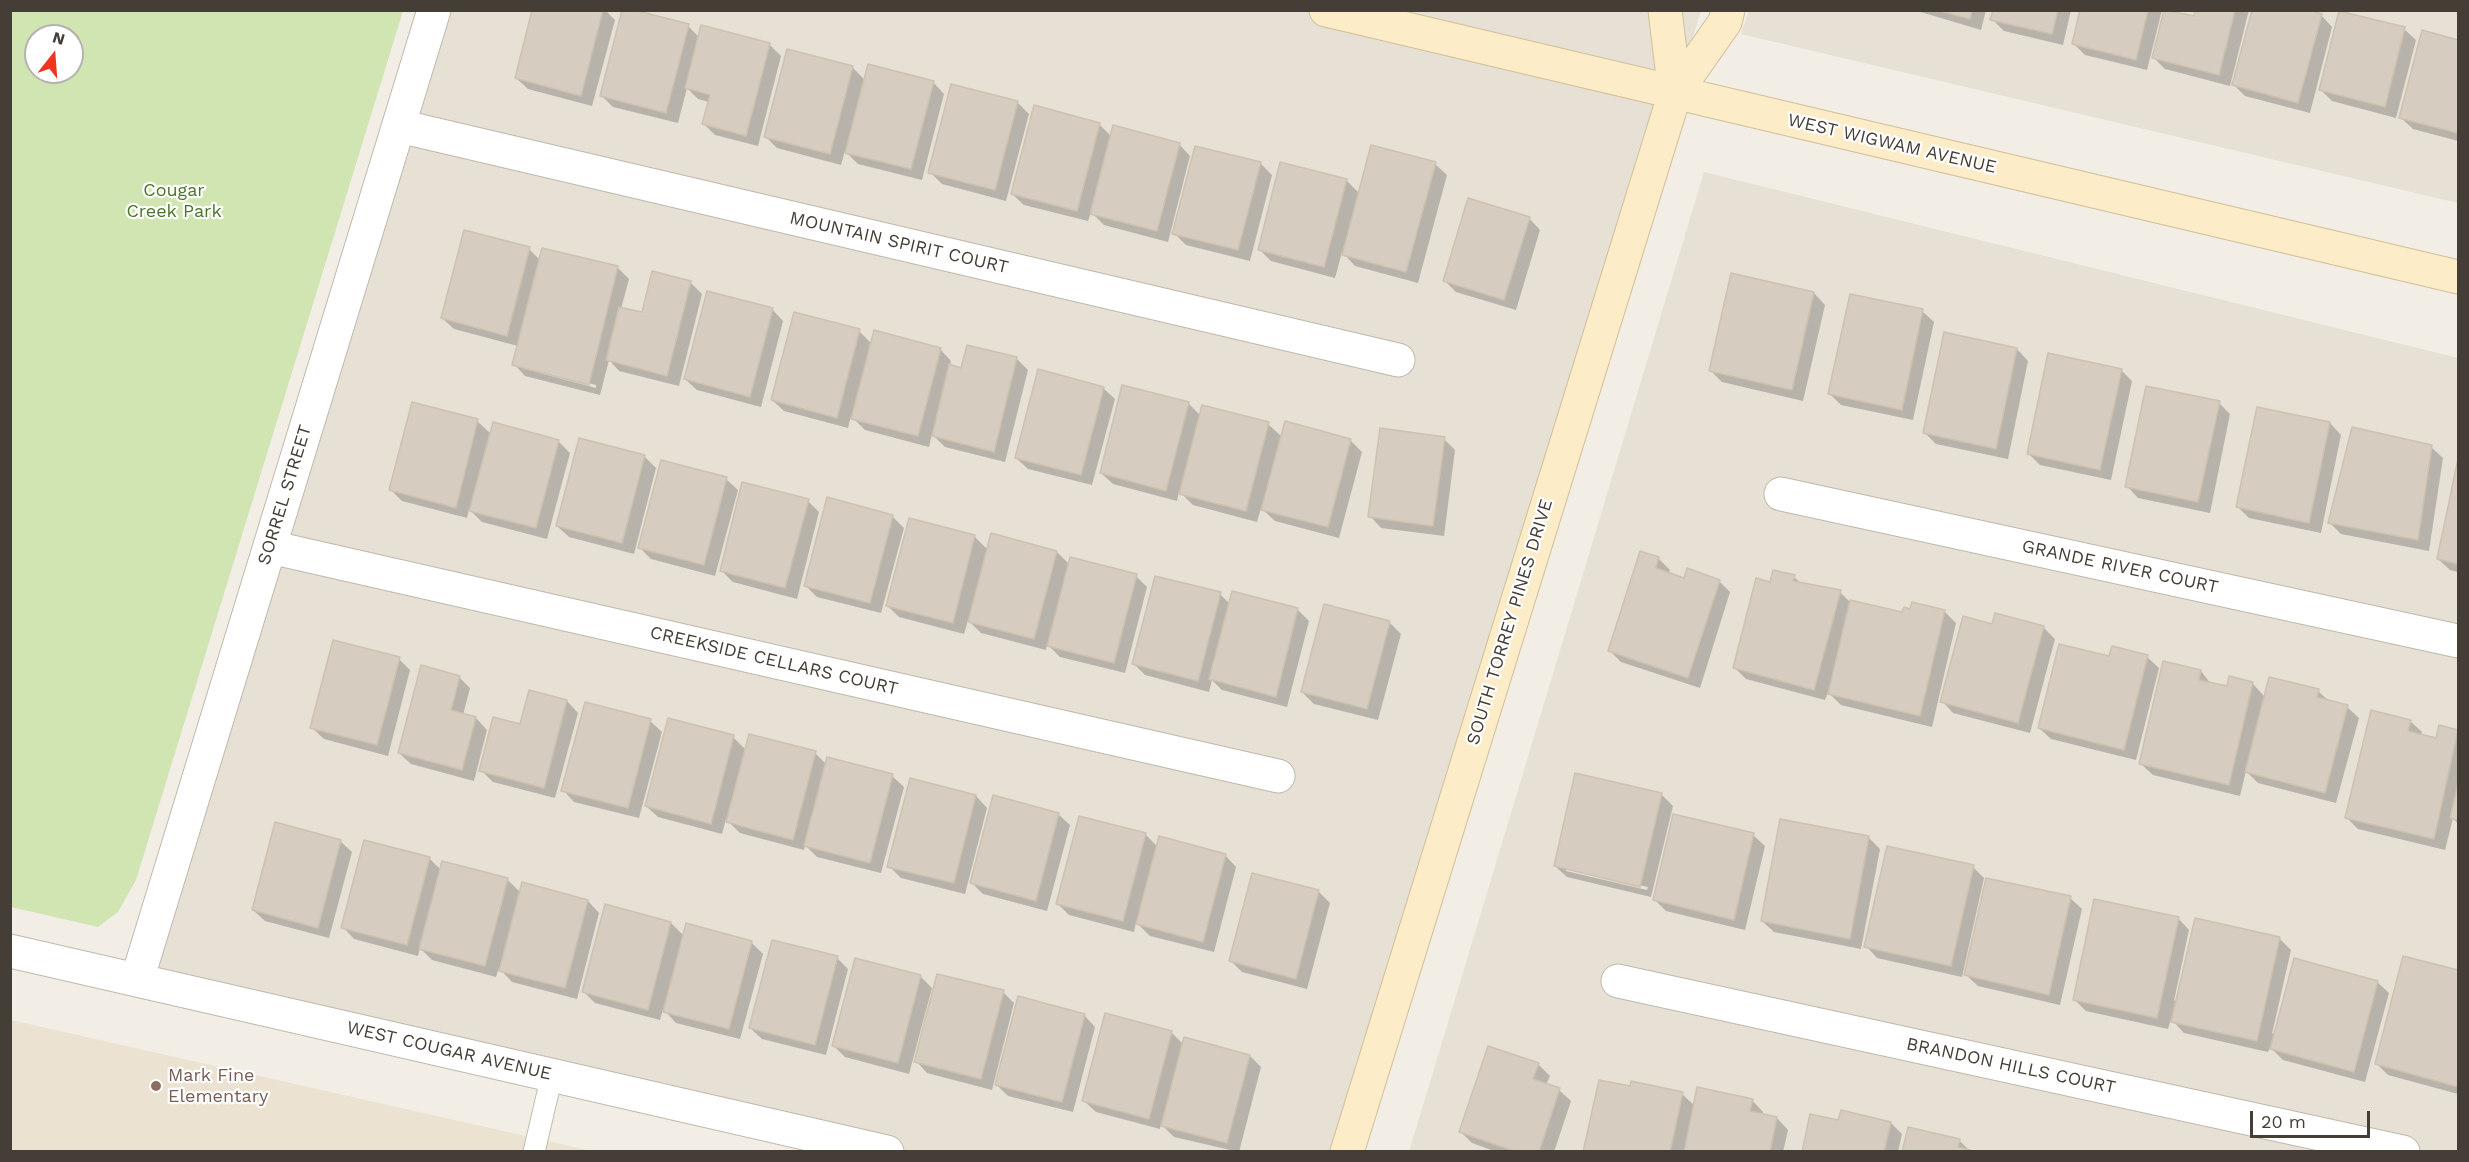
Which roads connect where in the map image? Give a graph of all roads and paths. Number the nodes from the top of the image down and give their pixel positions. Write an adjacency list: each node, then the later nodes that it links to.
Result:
1 (434, 10): 6 (street, SORREL STREET)
2 (1326, 10): 5 (street, WEST WIGWAM AVENUE)
3 (1665, 10): 5 (street, SOUTH TORREY PINES DRIVE)
4 (1728, 10): 5 (street, SOUTH TORREY PINES DRIVE)
5 (1675, 93): 7 (street, WEST WIGWAM AVENUE); 19 (street, SOUTH TORREY PINES DRIVE)
6 (399, 126): 8 (street, MOUNTAIN SPIRIT COURT); 10 (street, SORREL STREET)
7 (2458, 277)
8 (1398, 360)
9 (1781, 494): 11 (street, GRANDE RIVER COURT)
10 (270, 547): 12 (street, CREEKSIDE CELLARS COURT); 14 (street, SORREL STREET)
11 (2458, 641)
12 (1278, 776)
13 (10, 951): 14 (street, WEST COUGAR AVENUE)
14 (136, 980): 16 (street, WEST COUGAR AVENUE)
15 (1618, 981): 20 (street, BRANDON HILLS COURT)
16 (552, 1075): 17 (lane); 18 (street, WEST COUGAR AVENUE)
17 (534, 1152)
18 (887, 1152)
19 (1347, 1152)
20 (2403, 1152)

